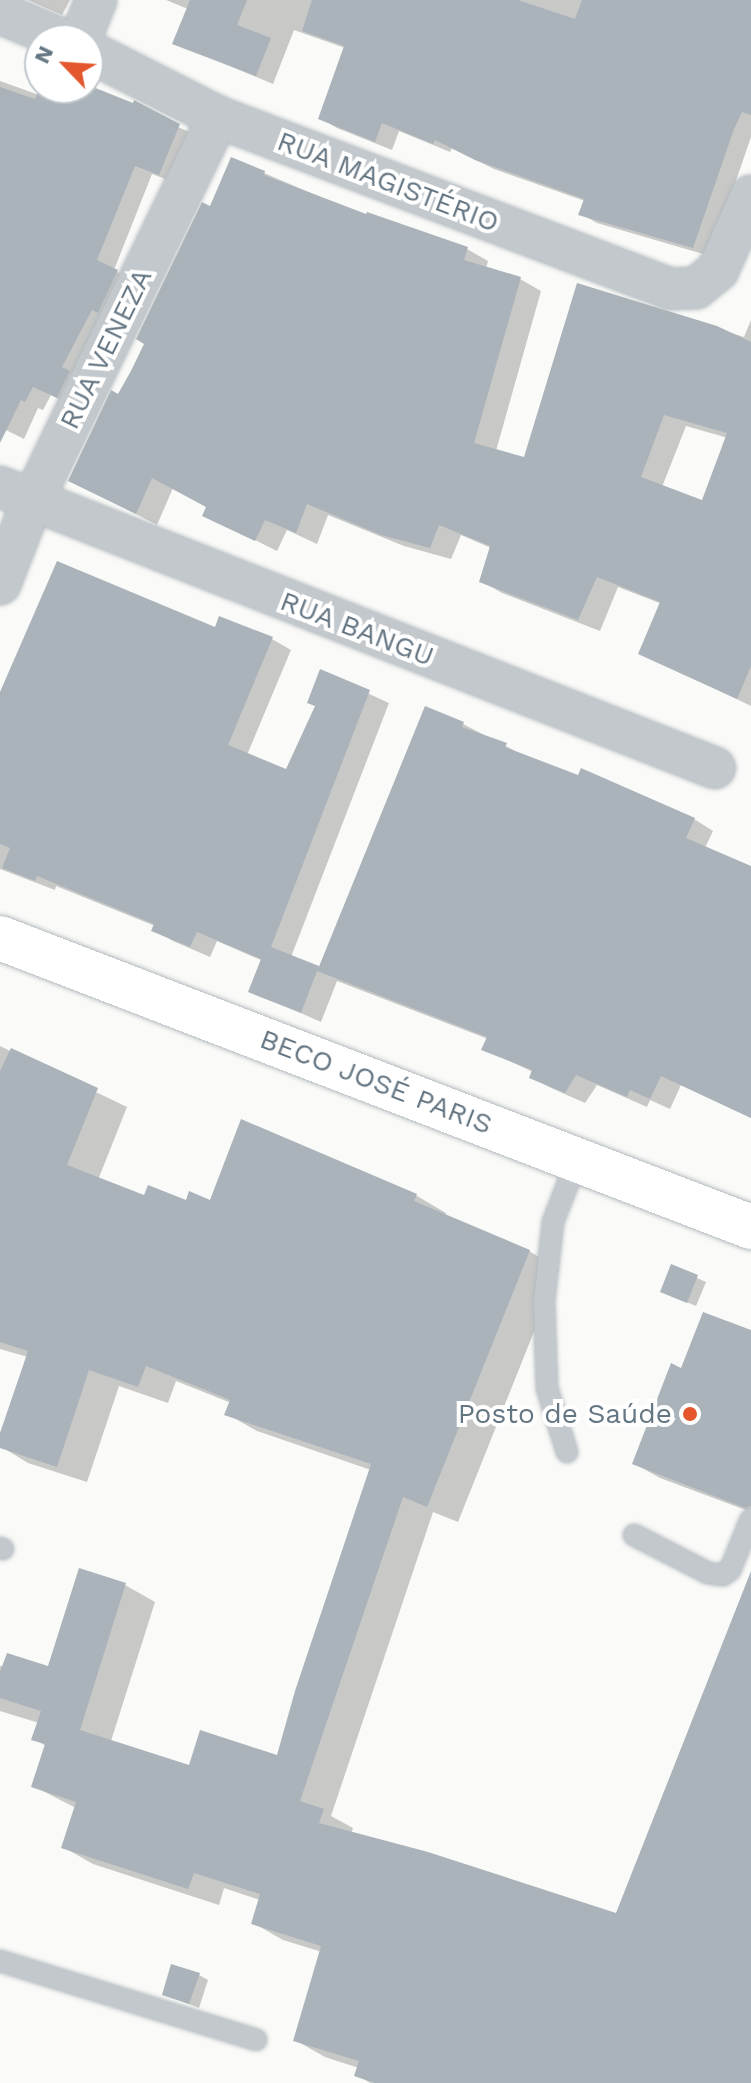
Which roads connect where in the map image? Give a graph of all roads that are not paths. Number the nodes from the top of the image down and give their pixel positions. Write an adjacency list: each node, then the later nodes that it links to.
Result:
1 (96, 0): 4 (street)
2 (0, 13): 3 (street)
3 (26, 24)
4 (86, 24)
5 (104, 59): 6 (street, RUA MAGISTÉRIO)
6 (218, 117): 7 (street, RUA MAGISTÉRIO); 8 (street, RUA VENEZA)
7 (751, 196)
8 (16, 494): 9 (street, RUA VENEZA); 10 (street, RUA BANGU)
9 (0, 584)
10 (715, 768)
11 (0, 938): 12 (street, BECO JOSÉ PARIS)
12 (577, 1160): 13 (street, BECO JOSÉ PARIS); 14 (lane)
13 (751, 1227)
14 (567, 1452)
15 (751, 1519): 16 (lane)
16 (634, 1535)
17 (0, 1961): 18 (lane)
18 (256, 2040)

